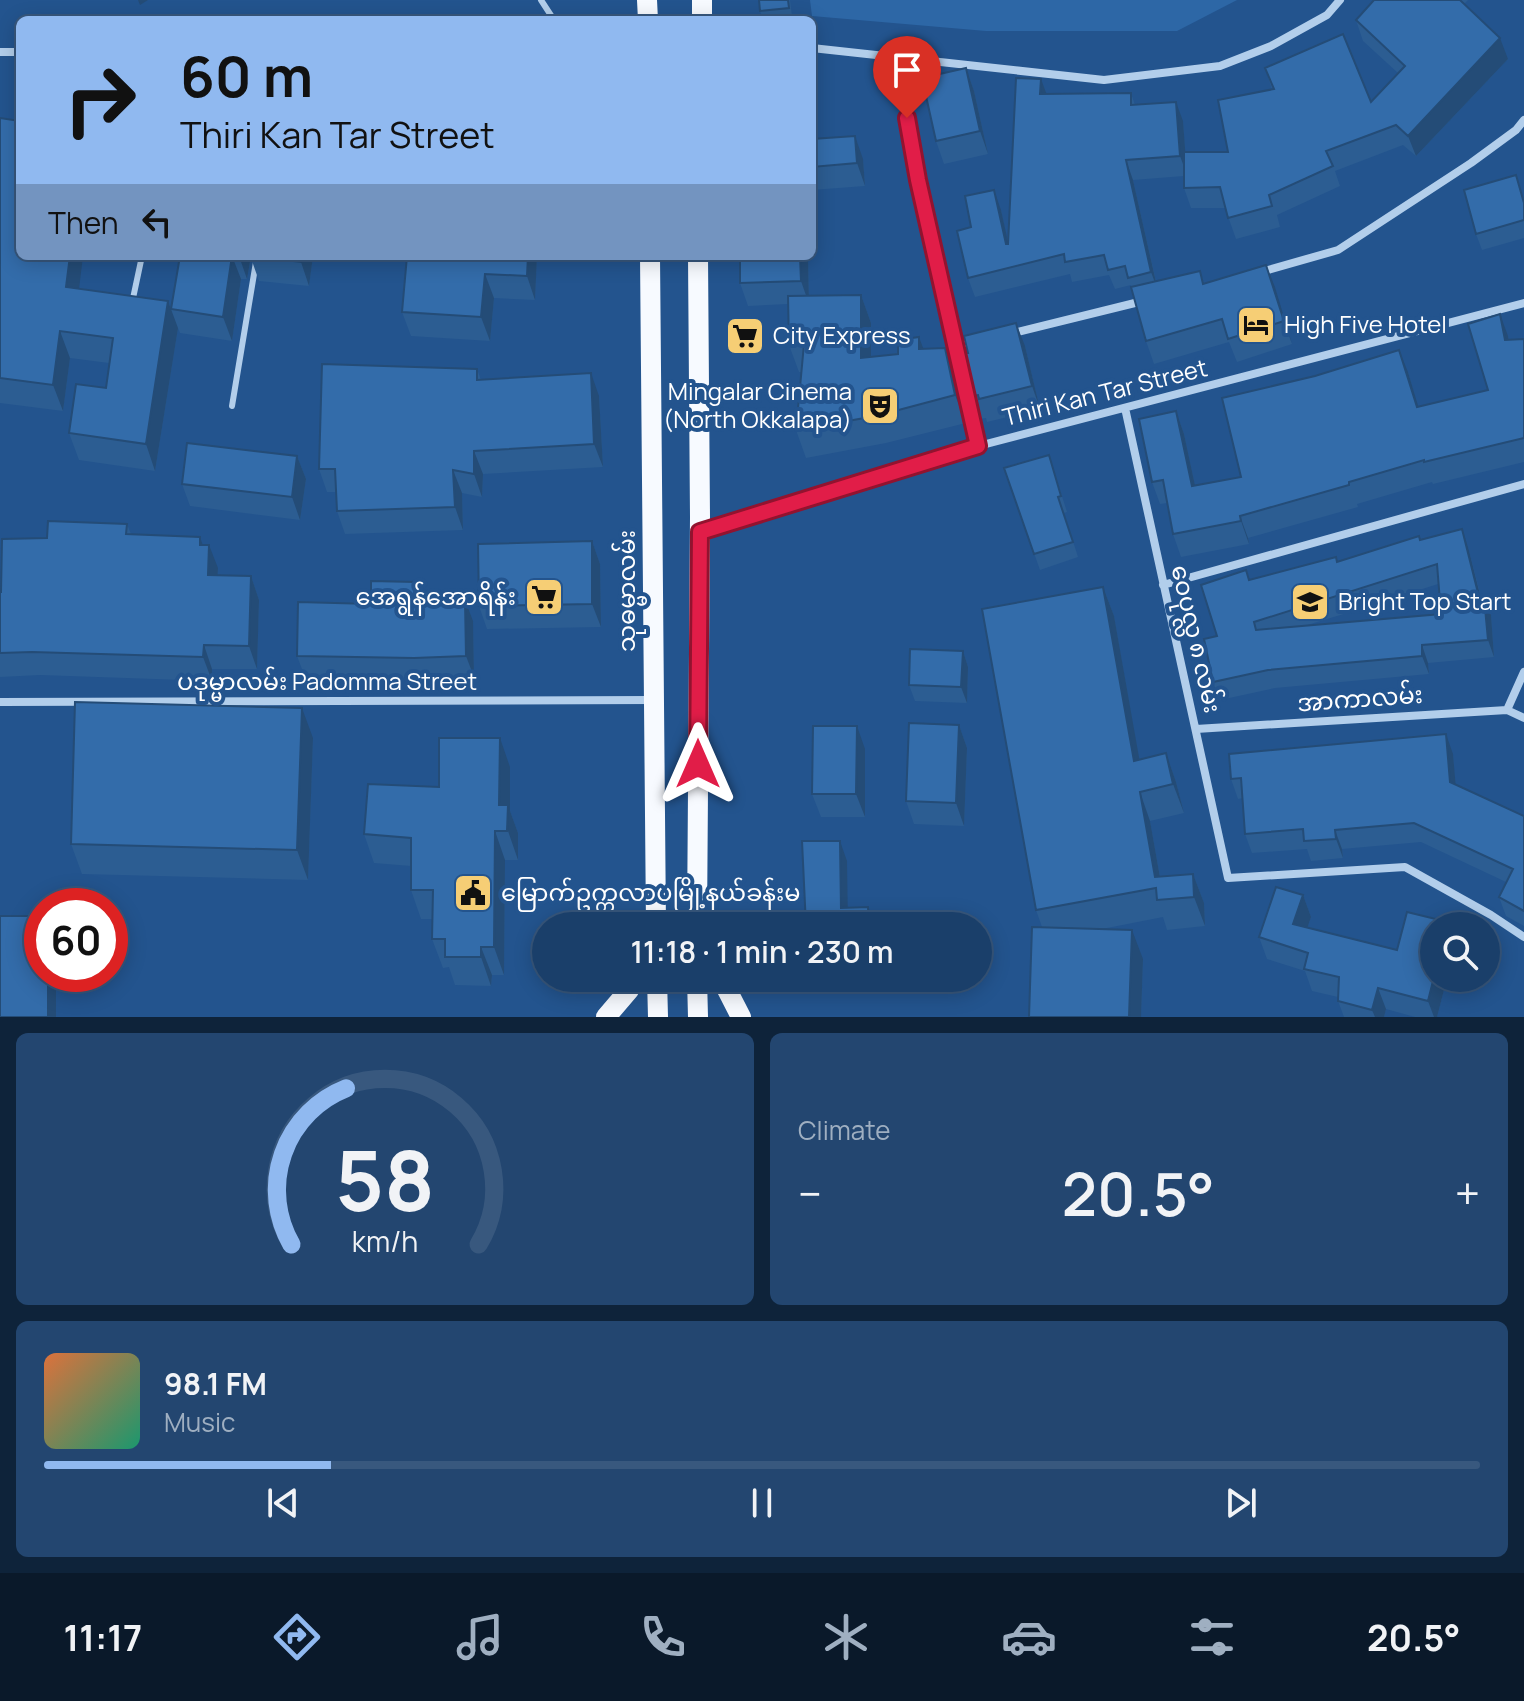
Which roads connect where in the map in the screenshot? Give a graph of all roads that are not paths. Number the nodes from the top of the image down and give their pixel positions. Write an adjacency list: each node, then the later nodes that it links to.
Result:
1 (1340, 0): 3 (street)
2 (816, 48): 3 (street)
3 (896, 57): 15 (street)
4 (1524, 120): 9 (street)
5 (141, 260): 12 (lane)
6 (256, 260): 16 (lane)
7 (650, 260): 23 (main road, သုဓမ္မာလမ်း)
8 (698, 260): 20 (main road)
9 (1249, 276)
10 (1160, 297): 13 (street)
11 (1524, 303): 17 (street, Thiri Kan Tar Street)
12 (131, 305)
13 (998, 336)
14 (983, 340): 15 (street)
15 (954, 347): 18 (street)
16 (232, 406)
17 (1125, 408): 18 (street, Thiri Kan Tar Street); 21 (street, ဝေပုလ္လ ၈ လမ်း)
18 (978, 446): 20 (street, Thiri Kan Tar Street)
19 (1524, 484): 21 (street)
20 (700, 524): 29 (main road)
21 (1163, 585): 27 (street, ဝေပုလ္လ ၈ လမ်း)
22 (1524, 672): 25 (street)
23 (653, 700): 24 (street, ပဒုမ္မာလမ်း Padomma Street); 28 (main road, သုဓမ္မာလမ်း)
24 (0, 702)
25 (1507, 710): 26 (street, အာကာလမ်း); 27 (street, အာကာလမ်း)
26 (1524, 718)
27 (1196, 729): 30 (street, ဝေပုလ္လ ၈ လမ်း)
28 (655, 912)
29 (697, 912)
30 (1524, 937)
31 (627, 992): 35 (main road)
32 (657, 992): 36 (main road)
33 (697, 992): 37 (main road)
34 (728, 992): 38 (main road)
35 (606, 1017)
36 (658, 1017)
37 (698, 1017)
38 (741, 1017)

